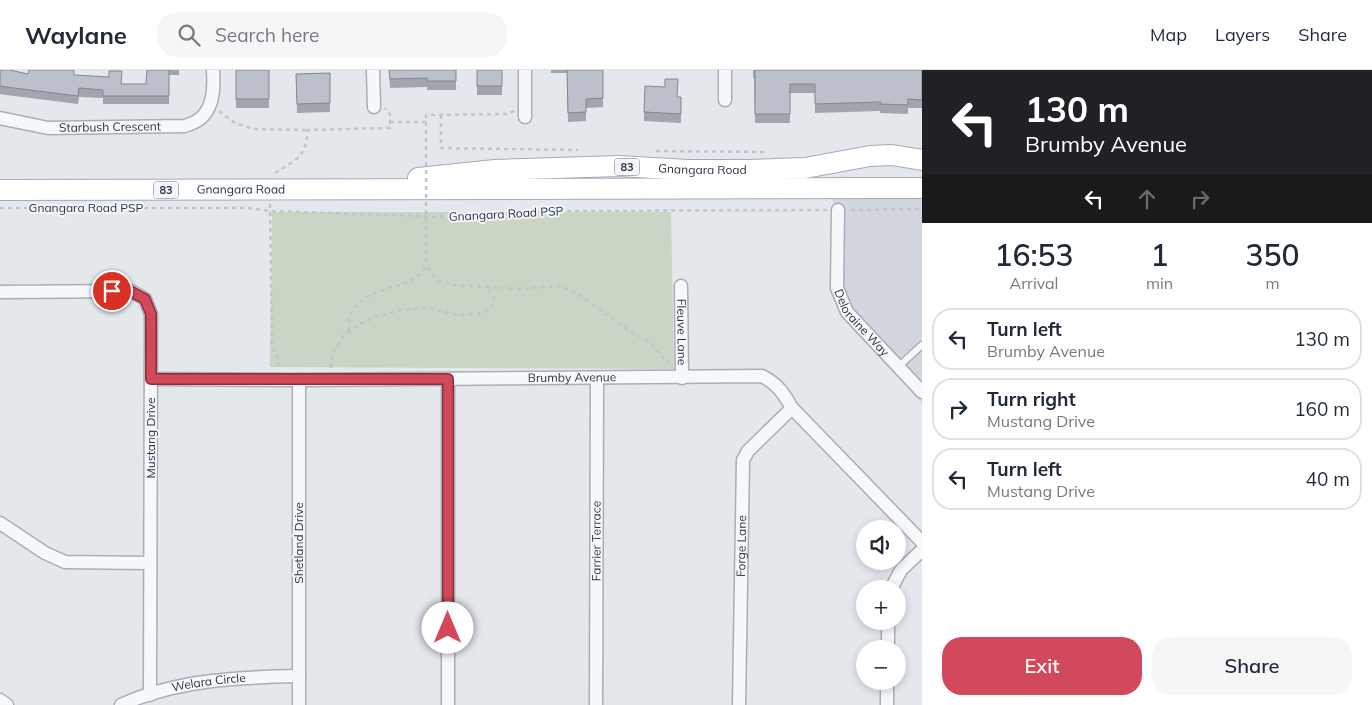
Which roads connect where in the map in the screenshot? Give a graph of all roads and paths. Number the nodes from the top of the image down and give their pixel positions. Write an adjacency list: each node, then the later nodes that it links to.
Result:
1 (213, 70): 7 (street)
2 (373, 70): 6 (street)
3 (525, 70): 8 (street)
4 (725, 70): 5 (street)
5 (725, 100)
6 (374, 102): 11 (path)
7 (210, 104): 10 (street, Starbush Crescent); 13 (path)
8 (525, 112): 9 (path)
9 (441, 115): 12 (path); 14 (path)
10 (0, 118)
11 (390, 122): 12 (path); 13 (path)
12 (426, 122): 26 (path, bridge)
13 (308, 130): 21 (path)
14 (579, 150)
15 (648, 151): 16 (path)
16 (773, 152)
17 (922, 160): 19 (main road, Gnangara Road / 83)
18 (922, 188): 19 (main road, Gnangara Road / 83)
19 (332, 189): 21 (main road, Gnangara Road / 83)
20 (0, 190): 21 (main road, Gnangara Road / 83)
21 (270, 190): 25 (path)
22 (0, 208): 25 (path, Gnangara Road PSP)
23 (838, 210): 24 (path, Gnangara Road PSP); 25 (path, Gnangara Road PSP); 32 (street, Deloraine Way)
24 (922, 210)
25 (270, 211): 37 (path)
26 (426, 266): 27 (path); 30 (path)
27 (486, 286): 30 (path); 33 (path)
28 (682, 286): 33 (street, Fleuve Lane)
29 (0, 292): 35 (street, Mustang Drive)
30 (349, 331): 39 (path)
31 (922, 346): 32 (lane)
32 (898, 367): 40 (street, Deloraine Way)
33 (682, 374): 34 (street, Brumby Avenue); 41 (street, Brumby Avenue)
34 (597, 378): 36 (street, Brumby Avenue); 55 (street, Farrier Terrace)
35 (151, 379): 37 (street, Brumby Avenue); 45 (street, Mustang Drive)
36 (448, 379): 39 (street, Brumby Avenue); 54 (street)
37 (278, 380): 38 (street, Brumby Avenue)
38 (299, 380): 39 (street, Brumby Avenue); 47 (street, Shetland Drive)
39 (331, 380)
40 (922, 392)
41 (792, 408): 43 (street, Brumby Avenue); 56 (street, Forge Lane)
42 (0, 523): 45 (street)
43 (922, 542)
44 (922, 550): 46 (street)
45 (150, 563): 49 (street, Mustang Drive)
46 (896, 580)
47 (299, 676): 49 (street, Welara Circle); 53 (street, Shetland Drive)
48 (887, 690): 57 (street)
49 (150, 695): 52 (street, Welara Circle)
50 (0, 700): 51 (street)
51 (7, 705)
52 (121, 705)
53 (299, 705)
54 (448, 705)
55 (596, 705)
56 (739, 705)
57 (887, 705)

